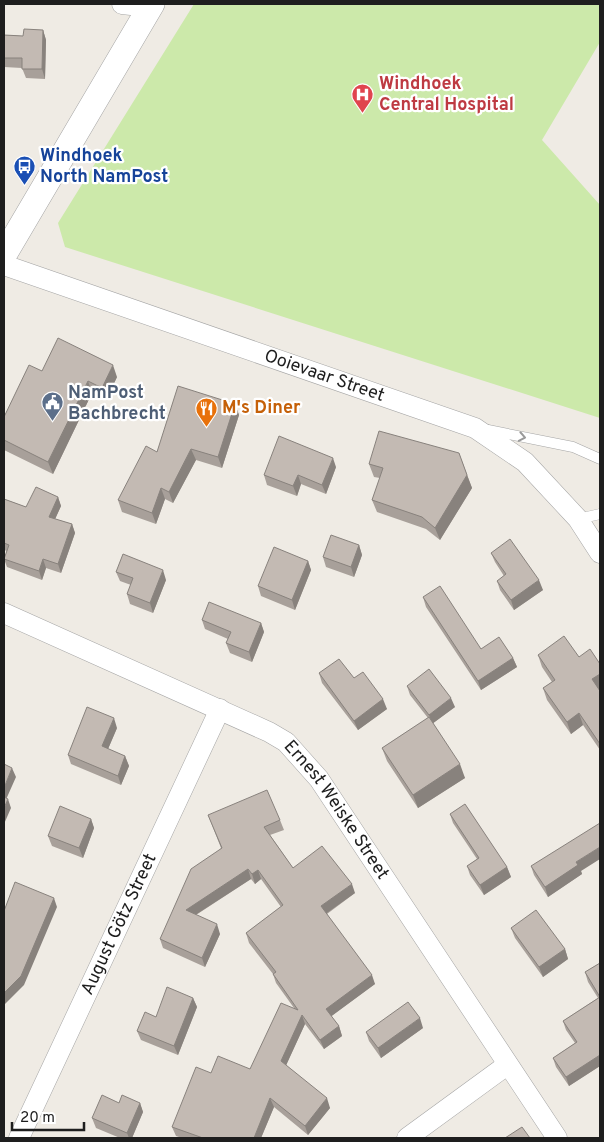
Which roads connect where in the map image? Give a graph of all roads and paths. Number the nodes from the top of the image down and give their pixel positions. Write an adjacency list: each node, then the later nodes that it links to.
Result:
1 (122, 4): 2 (street)
2 (151, 5): 3 (street)
3 (4, 254)
4 (4, 265): 5 (street, Ooievaar Street)
5 (474, 428): 6 (lane, one-way to 6); 8 (street, Ooievaar Street)
6 (600, 459)
7 (600, 514): 8 (lane)
8 (578, 519): 9 (street, Ooievaar Street)
9 (600, 553)
10 (4, 612): 11 (street, Ernest Weiske Street)
11 (220, 709): 12 (street, Ernest Weiske Street); 13 (street, August Götz Street)
12 (507, 1066): 14 (street); 15 (street, Ernest Weiske Street)
13 (19, 1138)
14 (407, 1138)
15 (557, 1138)

